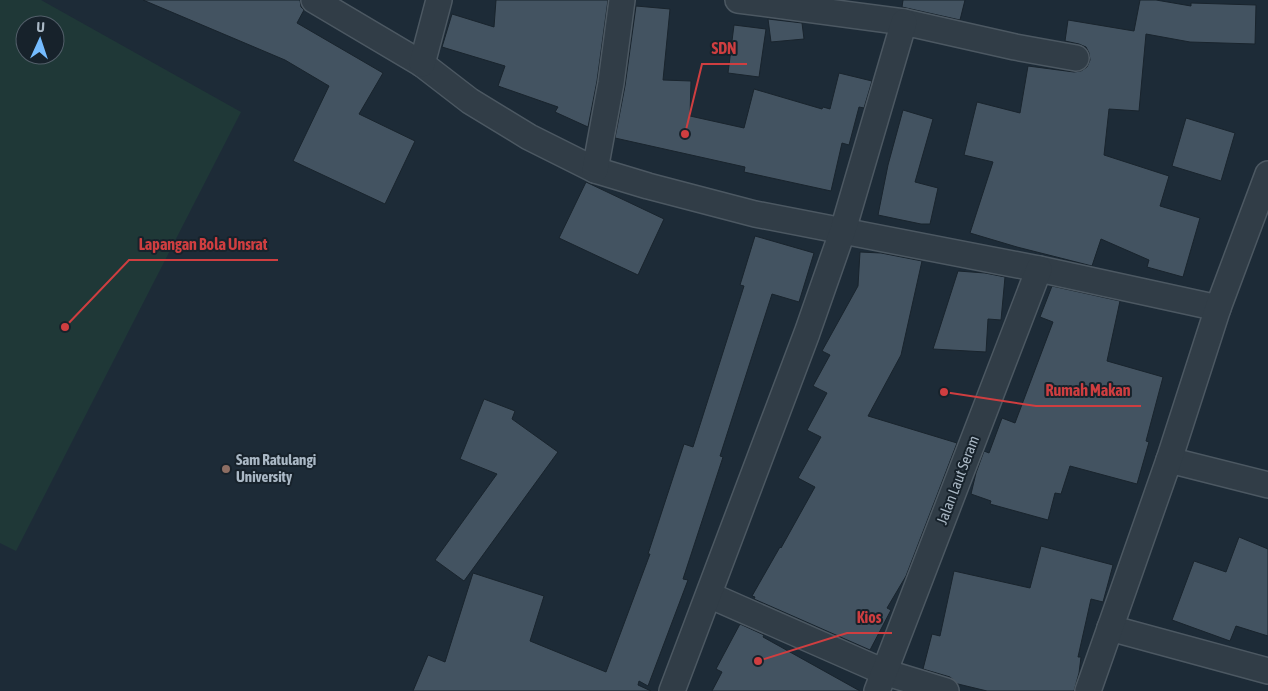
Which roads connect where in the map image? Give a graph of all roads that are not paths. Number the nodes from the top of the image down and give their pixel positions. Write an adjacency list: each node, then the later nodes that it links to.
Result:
1 (314, 0): 7 (street)
2 (439, 0): 7 (street)
3 (622, 0): 8 (street)
4 (738, 0): 5 (street)
5 (904, 22): 6 (street); 10 (street)
6 (1076, 58)
7 (422, 64): 8 (street)
8 (595, 170): 10 (street)
9 (1268, 174): 12 (street)
10 (843, 230): 11 (street); 15 (street)
11 (1039, 268): 12 (street); 18 (street, Jalan Laut Seram)
12 (1218, 308): 13 (street)
13 (1169, 460): 14 (street); 16 (street)
14 (1268, 485)
15 (709, 595): 18 (street); 19 (street)
16 (1110, 628): 17 (street); 21 (street)
17 (1268, 671)
18 (880, 682): 20 (street)
19 (672, 691)
20 (946, 691)
21 (1088, 691)

